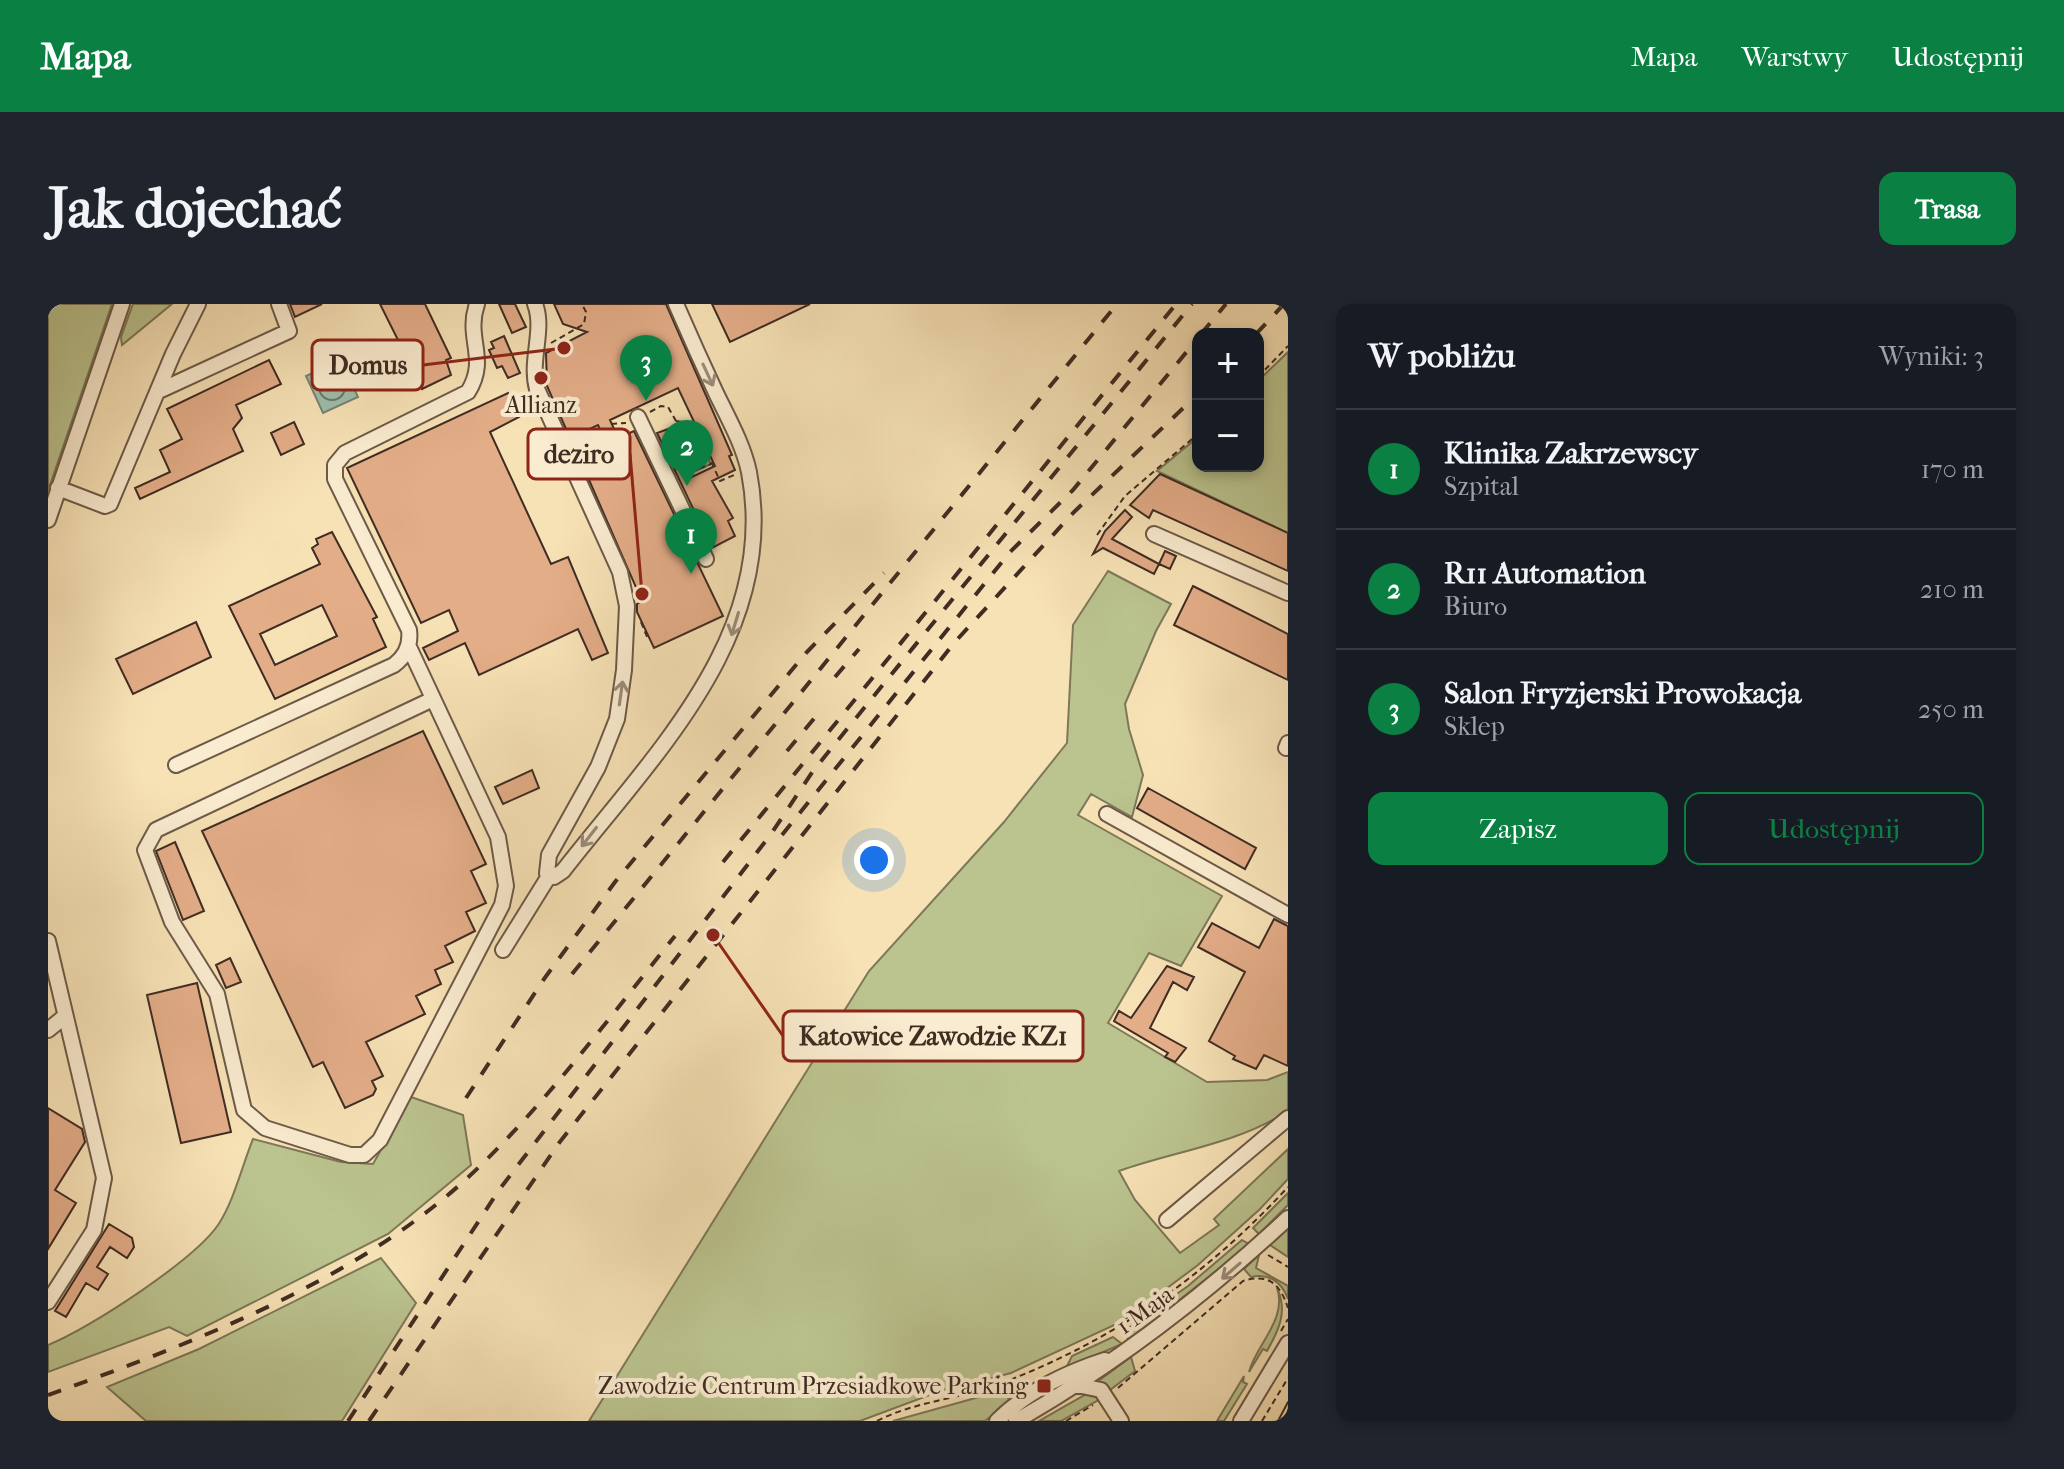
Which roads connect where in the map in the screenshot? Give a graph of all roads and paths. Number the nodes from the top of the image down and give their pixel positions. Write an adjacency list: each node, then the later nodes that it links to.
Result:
1 (122, 304): 26 (street)
2 (198, 304): 11 (street)
3 (279, 304): 11 (street)
4 (477, 304): 32 (street)
5 (535, 304): 21 (street)
6 (582, 304): 9 (path)
7 (676, 304): 36 (street, one-way to 36)
8 (1288, 346): 10 (path)
9 (546, 349)
10 (1264, 371)
11 (161, 390): 26 (street)
12 (638, 417): 13 (path); 24 (street)
13 (676, 421): 22 (path); 23 (path)
14 (622, 425): 16 (path)
15 (600, 429): 17 (path)
16 (615, 433)
17 (596, 437): 18 (path); 20 (path)
18 (604, 439)
19 (1192, 439): 29 (path)
20 (580, 445): 21 (street)
21 (566, 452): 36 (street, one-way to 21)
22 (712, 464): 23 (path); 25 (path)
23 (689, 471): 24 (path)
24 (668, 481): 30 (street)
25 (720, 481)
26 (58, 488): 27 (street)
27 (48, 520)
28 (1154, 534): 31 (street)
29 (1097, 535)
30 (706, 559)
31 (1288, 593)
32 (409, 647): 33 (street); 34 (street)
33 (433, 699): 33 (street)
34 (176, 765)
35 (1107, 814): 37 (street)
36 (549, 876): 39 (street)
37 (1288, 915)
38 (48, 941): 40 (street)
39 (503, 950)
40 (64, 1017): 41 (street); 46 (street)
41 (48, 1030)
42 (1288, 1118): 45 (street)
43 (1288, 1187): 53 (path)
44 (1288, 1218): 49 (street, 1 Maja, one-way to 49)
45 (1167, 1220)
46 (48, 1302)
47 (1288, 1308): 52 (path)
48 (1288, 1343): 58 (street)
49 (1120, 1355): 51 (street, 1 Maja); 54 (street)
50 (1288, 1378): 59 (path)
51 (1077, 1385): 52 (street); 55 (street, 1 Maja)
52 (1107, 1398): 56 (path); 57 (street)
53 (877, 1421)
54 (997, 1421)
55 (1016, 1421)
56 (1066, 1421)
57 (1121, 1421)
58 (1241, 1421)
59 (1262, 1421)

